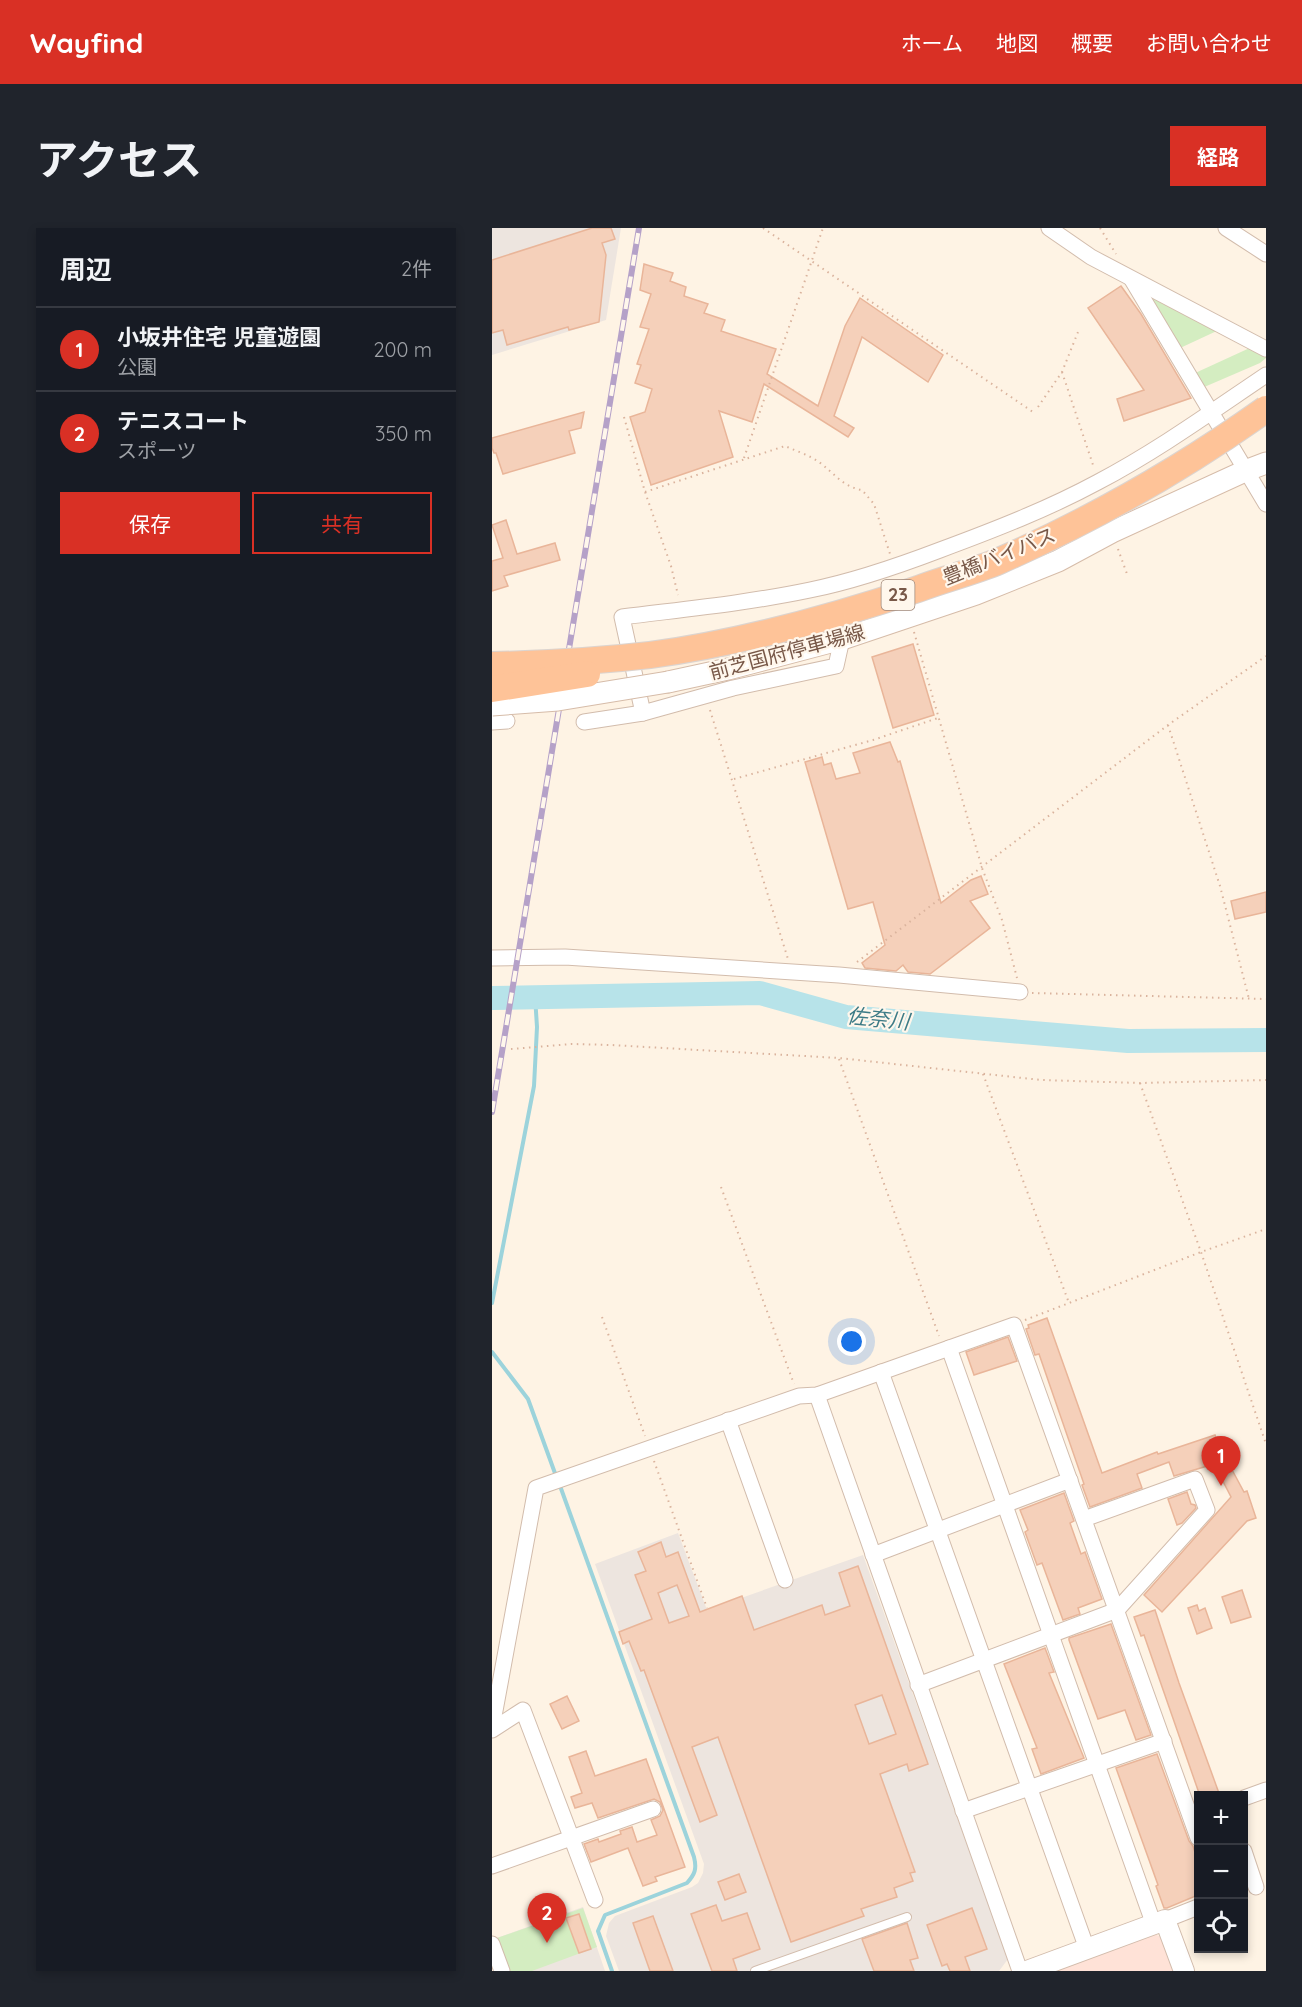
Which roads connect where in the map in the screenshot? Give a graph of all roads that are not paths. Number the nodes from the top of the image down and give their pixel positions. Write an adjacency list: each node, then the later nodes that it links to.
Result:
1 (1049, 228): 4 (street)
2 (1226, 228): 3 (street)
3 (1266, 254)
4 (1132, 279): 5 (street); 8 (street)
5 (1266, 348)
6 (1266, 375): 8 (street)
7 (1266, 409): 17 (highway, 豊橋バイパス / 23, bridge)
8 (1212, 411): 11 (street); 13 (street)
9 (1266, 420): 16 (highway, 豊橋バイパス / 23)
10 (1266, 463): 11 (main road, 前芝国府停車場線)
11 (1245, 471): 12 (street); 14 (main road, 前芝国府停車場線)
12 (1266, 504)
13 (894, 568): 14 (street); 21 (street)
14 (909, 616): 15 (main road, 前芝国府停車場線)
15 (842, 639): 20 (main road, 前芝国府停車場線, bridge); 21 (street)
16 (646, 663): 18 (highway, 豊橋バイパス / 23); 19 (highway, bridge)
17 (492, 665)
18 (492, 672)
19 (492, 689)
20 (492, 705)
21 (642, 713): 22 (street)
22 (584, 722)
23 (492, 958): 24 (street)
24 (1020, 992)
25 (946, 1349): 26 (street); 29 (street); 30 (street)
26 (881, 1372): 27 (street); 32 (street)
27 (816, 1395): 28 (street); 33 (street)
28 (728, 1420): 34 (street); 39 (street)
29 (1070, 1480): 30 (street); 31 (street)
30 (1005, 1505): 32 (street); 36 (street)
31 (1084, 1519): 35 (street); 35 (street)
32 (937, 1530): 33 (street); 37 (street)
33 (873, 1555): 38 (street)
34 (785, 1580)
35 (1117, 1610): 36 (street); 40 (street)
36 (1051, 1635): 37 (street); 41 (street)
37 (984, 1660): 38 (street); 42 (street)
38 (918, 1684): 46 (street)
39 (492, 1728): 48 (street)
40 (1164, 1740): 41 (street); 47 (street)
41 (1097, 1764): 42 (street); 55 (street)
42 (1029, 1788): 46 (street); 57 (street)
43 (1266, 1790): 44 (street)
44 (1248, 1797)
45 (653, 1809): 48 (street)
46 (963, 1812): 60 (street)
47 (1194, 1826)
48 (572, 1838): 50 (street); 52 (street)
49 (1248, 1864): 51 (street)
50 (492, 1866)
51 (1255, 1888)
52 (595, 1900)
53 (1194, 1909): 55 (street)
54 (907, 1917): 59 (lane)
55 (1159, 1922): 57 (street); 62 (street)
56 (492, 1944): 58 (street)
57 (1087, 1949): 61 (street)
58 (502, 1971)
59 (754, 1971)
60 (1020, 1971)
61 (1027, 1971)
62 (1184, 1971)

